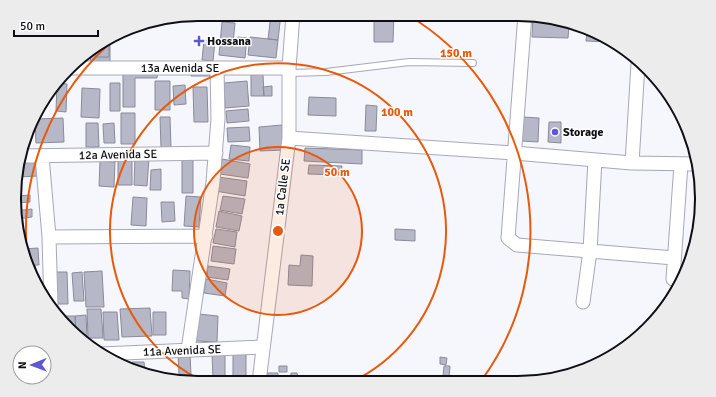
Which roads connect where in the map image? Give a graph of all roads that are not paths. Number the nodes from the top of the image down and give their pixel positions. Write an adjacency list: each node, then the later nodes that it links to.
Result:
1 (292, 21): 7 (street, 1a Calle SE)
2 (524, 21): 10 (street)
3 (473, 63): 7 (lane)
4 (78, 68): 5 (street, 13a Avenida SE)
5 (218, 68): 7 (street, 13a Avenida SE); 9 (street)
6 (638, 68): 14 (street)
7 (289, 70): 8 (street, 1a Calle SE)
8 (289, 138): 10 (street); 24 (street, 1a Calle SE)
9 (216, 153): 12 (street, 12a Avenida SE); 17 (street)
10 (514, 153): 13 (street); 19 (street)
11 (26, 156): 12 (street, 12a Avenida SE)
12 (42, 156): 18 (street)
13 (595, 160): 14 (street); 19 (street)
14 (632, 163): 15 (street)
15 (681, 164): 16 (street); 20 (street)
16 (692, 164)
17 (206, 236): 18 (street); 25 (street)
18 (49, 237): 22 (street)
19 (590, 251): 20 (street); 23 (street)
20 (674, 258): 21 (street)
21 (673, 279)
22 (51, 297)
23 (583, 302)
24 (262, 348): 25 (street, 11a Avenida SE); 27 (street, 1a Calle SE)
25 (188, 350): 26 (street, 11a Avenida SE)
26 (112, 353)
27 (260, 376)

